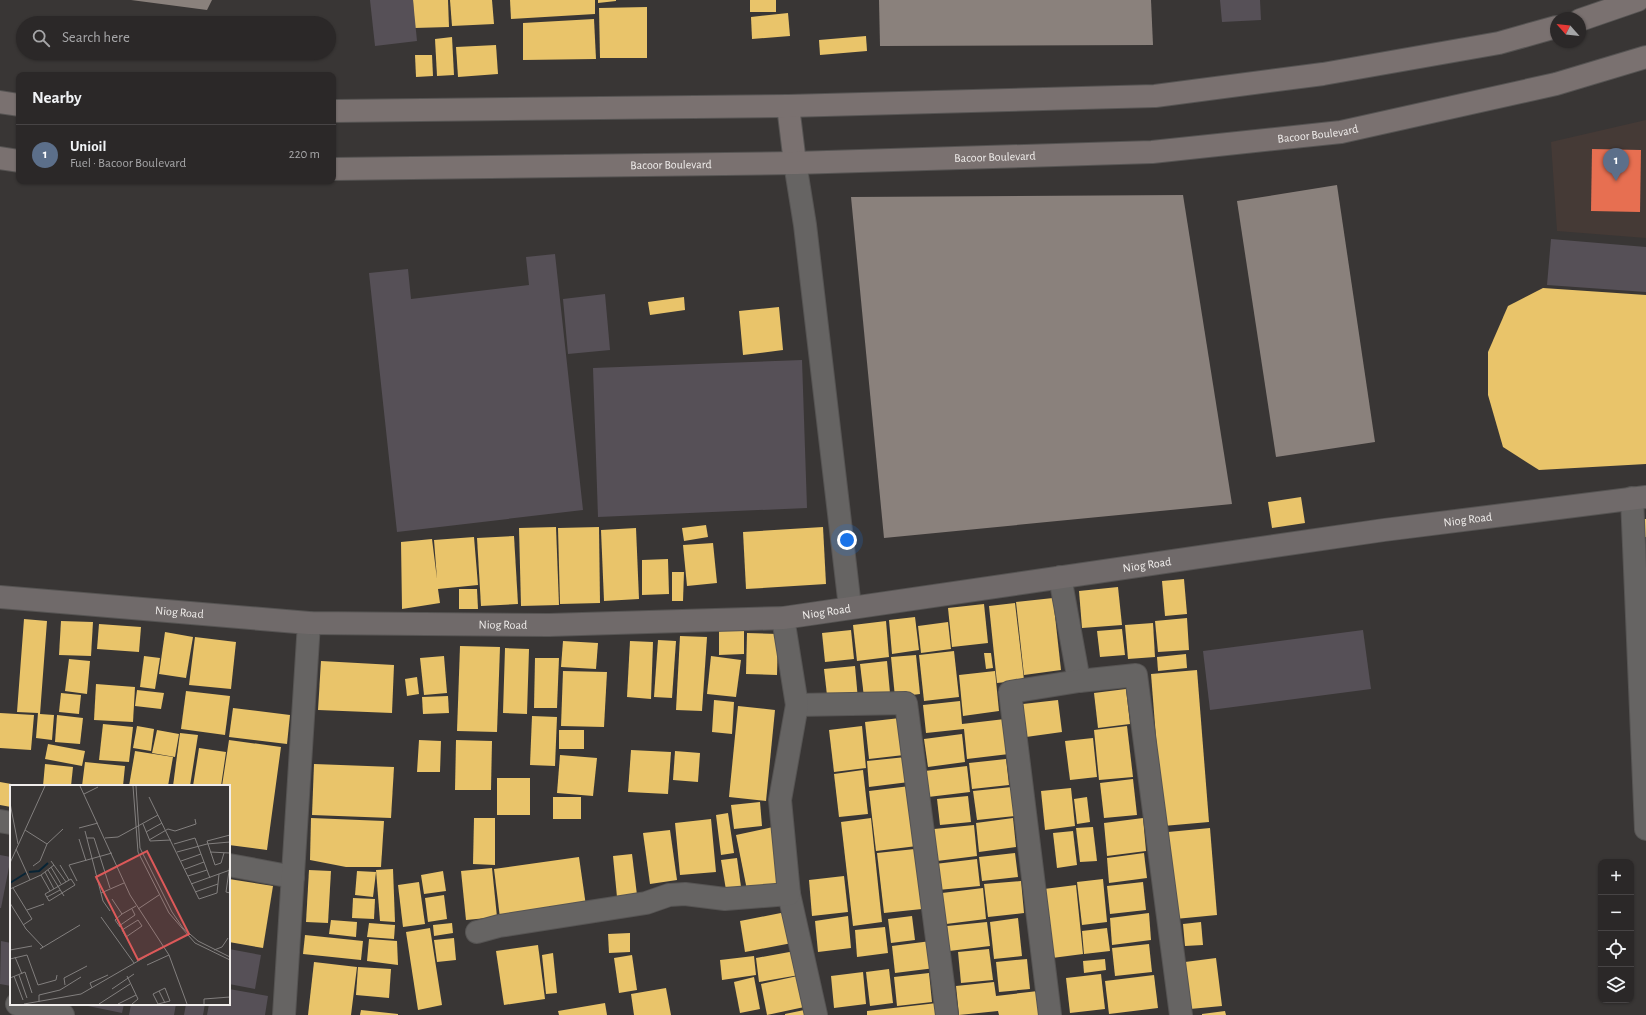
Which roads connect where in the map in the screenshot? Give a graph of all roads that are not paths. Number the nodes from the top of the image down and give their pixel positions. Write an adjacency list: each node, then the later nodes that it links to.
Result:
1 (1638, 0): 2 (main road)
2 (1586, 18)
3 (1550, 29): 7 (main road)
4 (1646, 57): 11 (main road, Bacoor Boulevard)
5 (0, 102): 6 (main road)
6 (16, 105)
7 (788, 106): 8 (main road); 11 (main road)
8 (336, 111)
9 (0, 158): 10 (main road)
10 (16, 161)
11 (795, 163): 12 (main road, Bacoor Boulevard); 16 (street)
12 (336, 169)
13 (1639, 498): 14 (street, Niog Road); 23 (street)
14 (1060, 577): 16 (street, Niog Road); 19 (street)
15 (0, 597): 18 (street, Niog Road)
16 (850, 607): 17 (street, Niog Road)
17 (783, 618): 18 (street, Niog Road); 20 (street)
18 (309, 623): 25 (street)
19 (1078, 681): 35 (street); 36 (street)
20 (797, 705): 26 (street); 34 (street)
21 (0, 821): 22 (street)
22 (10, 823)
23 (1646, 829)
24 (230, 865): 25 (street)
25 (293, 877): 32 (street)
26 (790, 894): 27 (street); 33 (street)
27 (477, 932)
28 (0, 1000): 29 (street)
29 (10, 1003)
30 (20, 1005): 31 (street)
31 (63, 1015)
32 (284, 1015)
33 (816, 1015)
34 (947, 1015)
35 (1050, 1015)
36 (1181, 1015)

